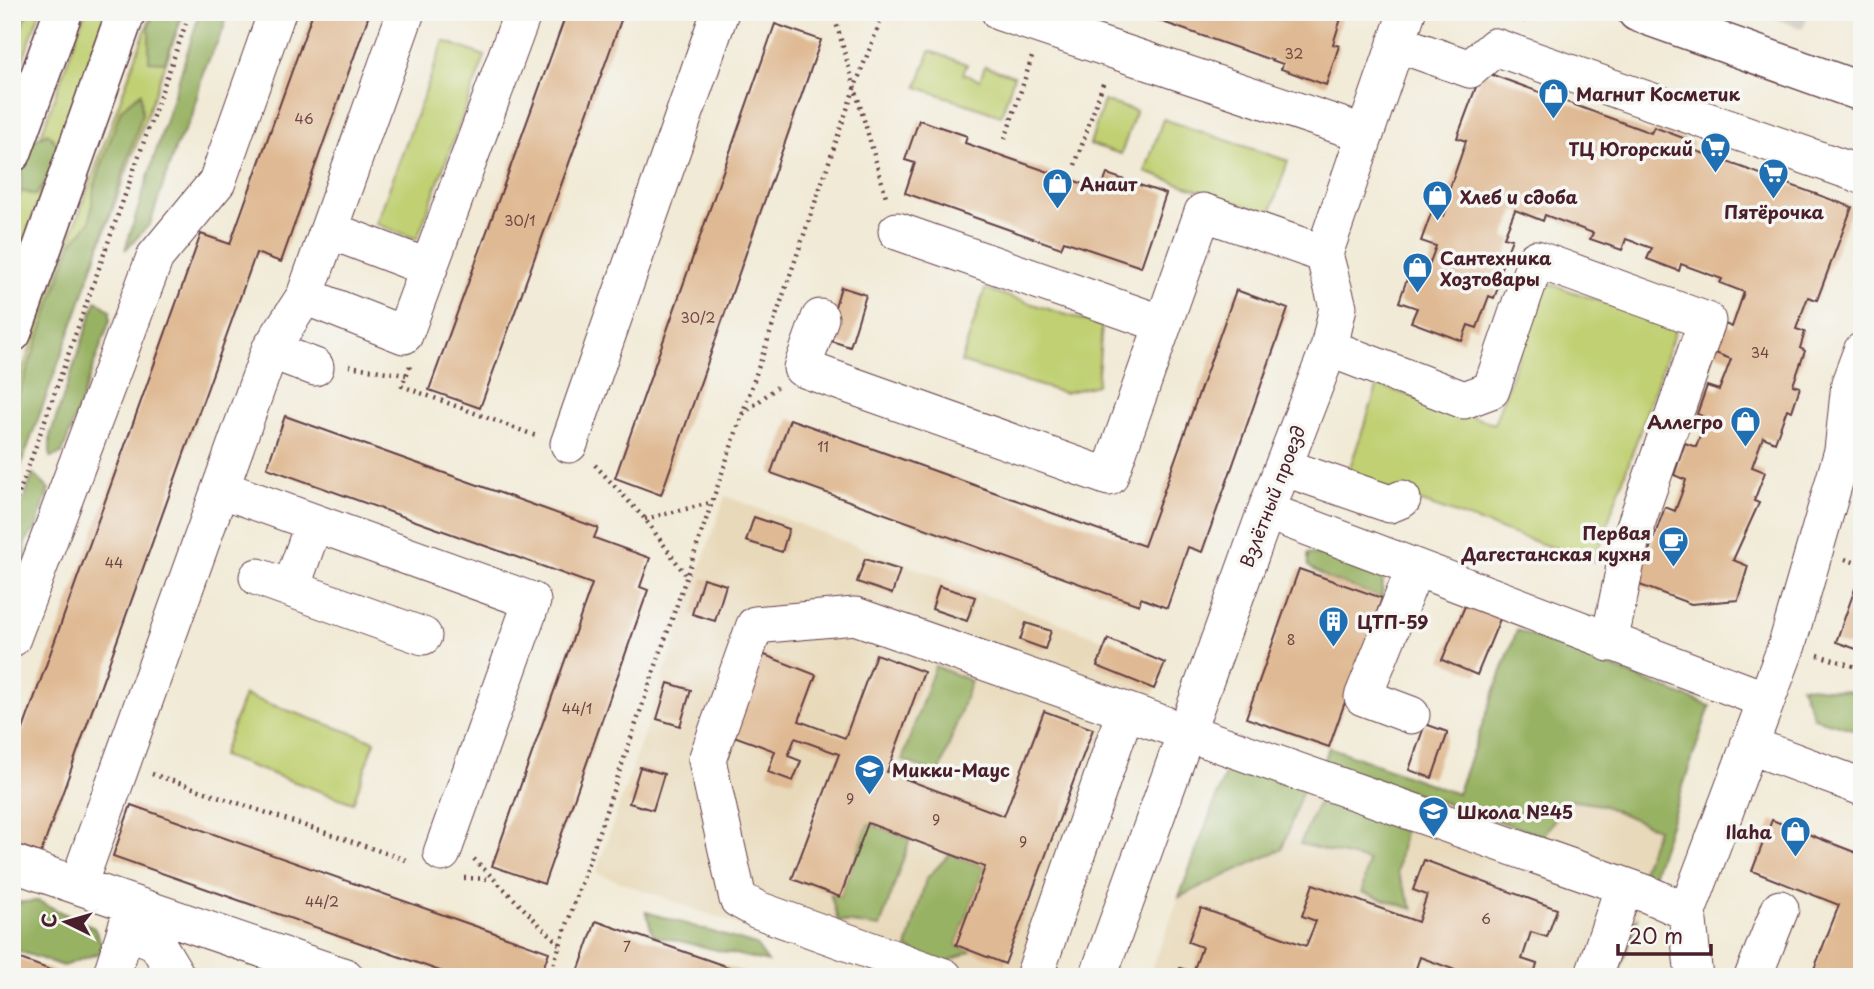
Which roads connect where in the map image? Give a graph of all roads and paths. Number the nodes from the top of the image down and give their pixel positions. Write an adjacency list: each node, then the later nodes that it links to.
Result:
1 (62, 12): 19 (main road)
2 (126, 12): 29 (main road)
3 (190, 12): 45 (path)
4 (276, 12): 51 (street)
5 (406, 12): 22 (street)
6 (523, 12): 25 (street)
7 (720, 12): 38 (street)
8 (833, 12): 15 (path)
9 (884, 12): 15 (path)
10 (1000, 12): 12 (street)
11 (1637, 12): 16 (main road)
12 (1042, 26): 14 (street); 18 (path)
13 (1401, 28): 17 (street); 21 (street)
14 (1115, 50): 17 (street); 20 (path)
15 (854, 89): 23 (path); 37 (path)
16 (1862, 92)
17 (1363, 133): 24 (street)
18 (1005, 139)
19 (12, 153)
20 (1075, 165)
21 (1862, 175)
22 (329, 230): 25 (street); 26 (street)
23 (897, 231): 28 (street)
24 (1324, 254): 28 (street); 30 (street, Взлётный проезд)
25 (429, 268): 26 (street)
26 (305, 296): 31 (street)
27 (820, 318): 34 (street)
28 (1163, 324): 34 (street)
29 (12, 333)
30 (1329, 348): 39 (street, Взлётный проезд); 52 (street)
31 (270, 350): 33 (street); 41 (street)
32 (411, 362): 36 (path)
33 (315, 367): 36 (path)
34 (803, 368): 37 (path)
35 (1858, 374): 53 (street)
36 (407, 375): 38 (path)
37 (742, 415): 43 (path)
38 (569, 444): 46 (path)
39 (1286, 457): 40 (street); 42 (street); 44 (street, Взлётный проезд)
40 (1346, 464)
41 (221, 489): 47 (street); 60 (street)
42 (1402, 499)
43 (711, 502): 46 (path); 49 (path)
44 (1266, 511): 48 (street); 58 (street, Взлётный проезд)
45 (12, 513)
46 (645, 519): 49 (path)
47 (314, 523): 50 (street); 63 (street)
48 (1415, 568): 52 (street); 57 (street)
49 (686, 575): 69 (path)
50 (423, 636)
51 (12, 638)
52 (1609, 643): 55 (street)
53 (1787, 645): 54 (path); 55 (street)
54 (1862, 669)
55 (1766, 700): 59 (street)
56 (1125, 712): 58 (street); 74 (street); 75 (street)
57 (1411, 715)
58 (1185, 732): 65 (street); 76 (street, Взлётный проезд)
59 (1749, 745): 61 (street); 67 (street)
60 (122, 763): 63 (path); 64 (street)
61 (1862, 787)
62 (12, 863): 64 (street)
63 (441, 865): 69 (path)
64 (78, 885): 68 (street)
65 (1624, 886): 67 (street); 77 (street)
66 (1780, 909): 79 (street)
67 (1687, 912): 78 (street)
68 (130, 918): 70 (street); 71 (street); 72 (street)
69 (560, 945): 73 (path)
70 (111, 977)
71 (177, 977)
72 (345, 977)
73 (550, 977)
74 (944, 977)
75 (1034, 977)
76 (1098, 977)
77 (1593, 977)
78 (1695, 977)
79 (1753, 977)

